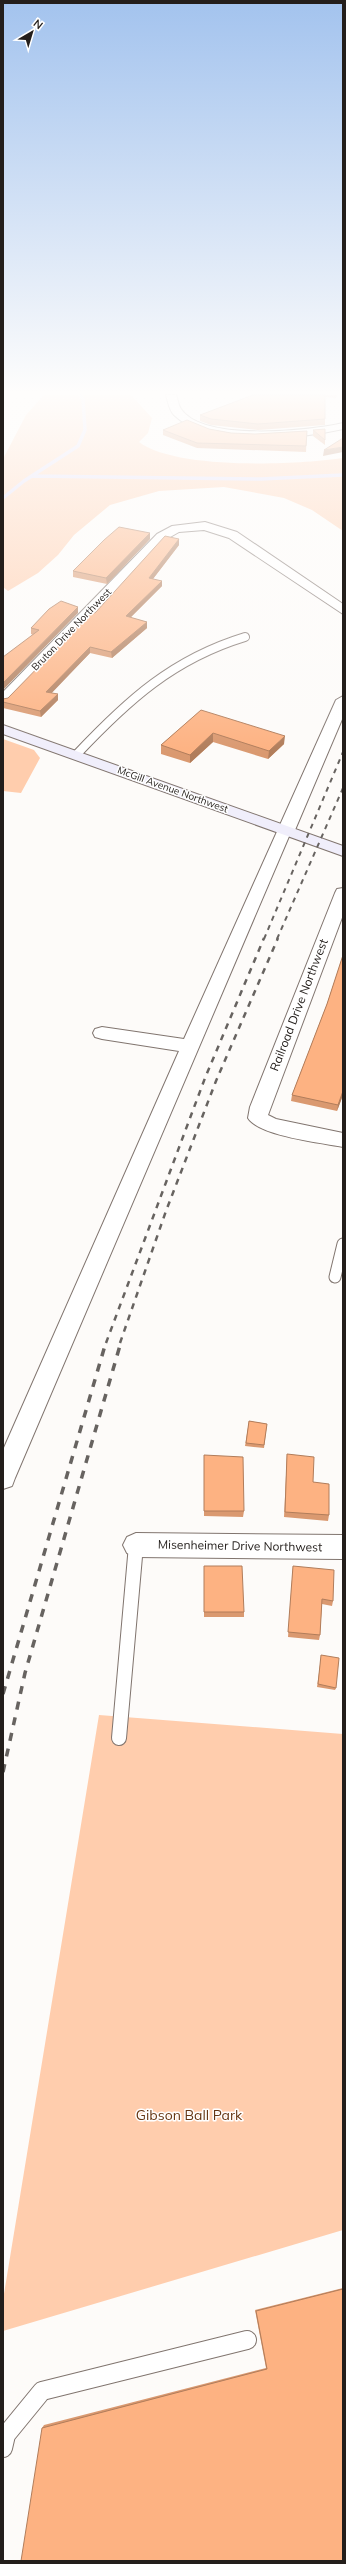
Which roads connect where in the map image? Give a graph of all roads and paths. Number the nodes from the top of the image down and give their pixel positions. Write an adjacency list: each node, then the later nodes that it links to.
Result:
1 (343, 610): 3 (street, Bruton Drive Northwest)
2 (245, 637): 6 (lane)
3 (3, 700)
4 (343, 700): 7 (street)
5 (3, 729): 6 (street, McGill Avenue Northwest)
6 (76, 754): 7 (street, McGill Avenue Northwest)
7 (285, 829): 8 (street, McGill Avenue Northwest); 11 (street)
8 (343, 851)
9 (343, 893): 12 (street, Railroad Drive Northwest)
10 (102, 1033): 11 (street)
11 (190, 1046): 15 (street)
12 (343, 1140)
13 (343, 1244): 14 (lane)
14 (336, 1276)
15 (3, 1478)
16 (136, 1544): 17 (street, Misenheimer Drive Northwest); 18 (lane)
17 (343, 1547)
18 (119, 1738)
19 (247, 2340): 20 (lane)
20 (3, 2448)

